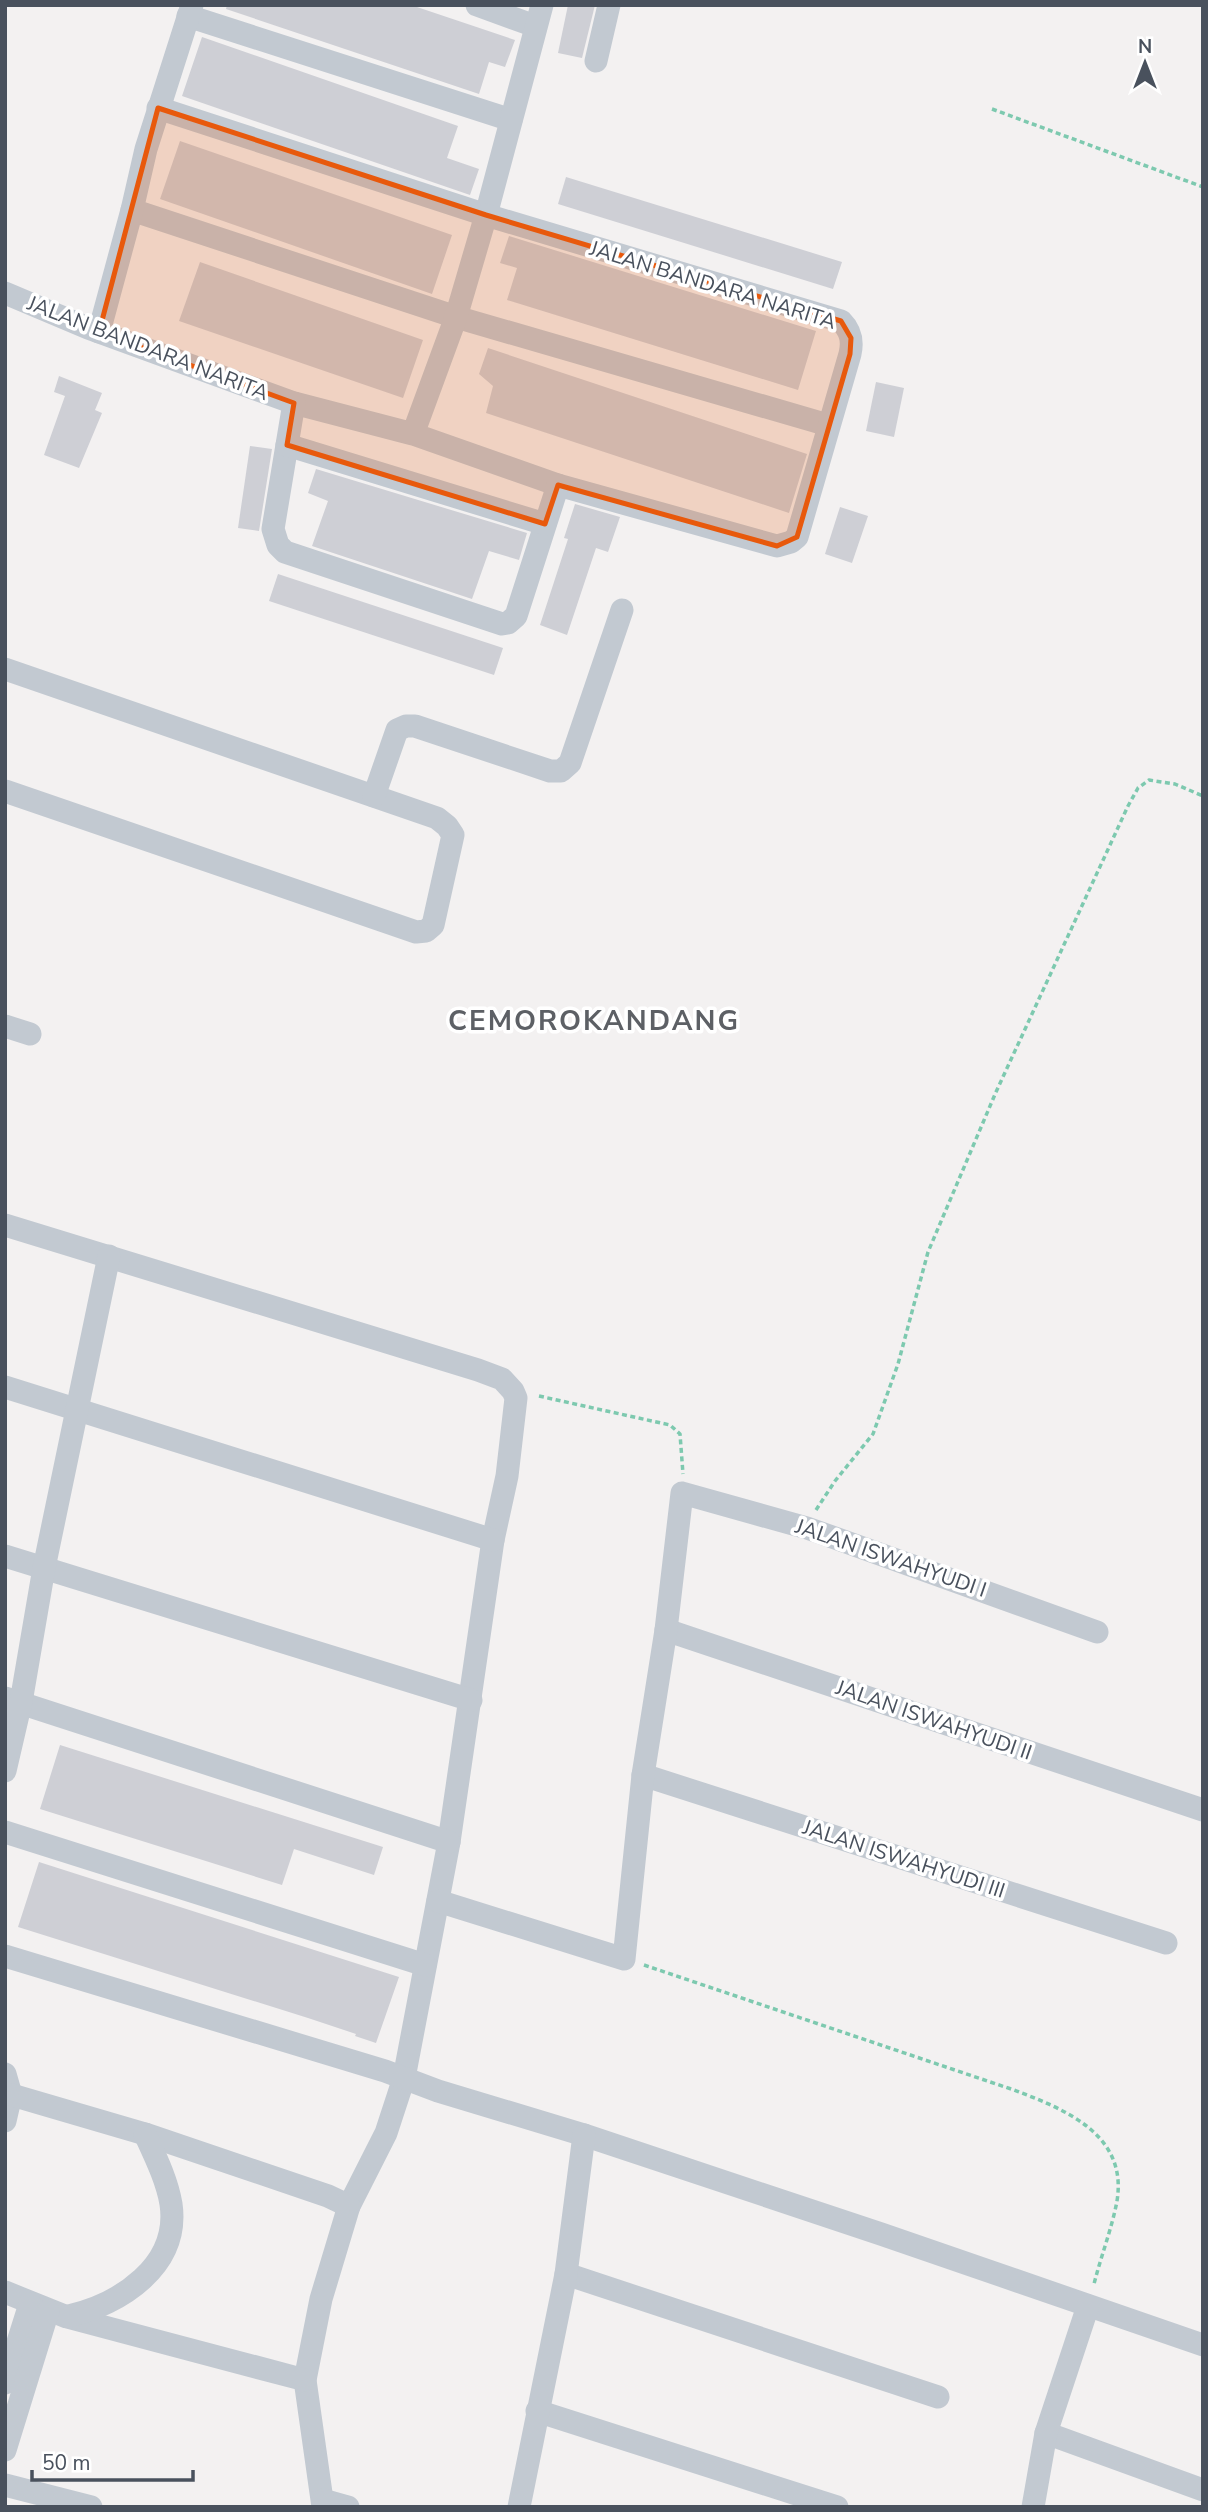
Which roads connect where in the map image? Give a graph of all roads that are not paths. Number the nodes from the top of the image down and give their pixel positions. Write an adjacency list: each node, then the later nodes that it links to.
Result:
1 (477, 5): 4 (street)
2 (609, 5): 5 (street)
3 (190, 11): 6 (street); 7 (street)
4 (538, 15): 7 (street)
5 (596, 61)
6 (158, 108): 8 (street); 9 (street)
7 (511, 120): 9 (street)
8 (132, 210): 11 (street); 12 (street)
9 (486, 215): 11 (street); 14 (street, JALAN BANDARA NARITA)
10 (5, 293): 12 (street, JALAN BANDARA NARITA)
11 (456, 317): 14 (street); 15 (street)
12 (93, 330): 13 (street, JALAN BANDARA NARITA)
13 (294, 403): 15 (street, JALAN BANDARA NARITA); 16 (street)
14 (828, 425): 17 (street, JALAN BANDARA NARITA)
15 (413, 434): 17 (street, JALAN BANDARA NARITA)
16 (287, 444): 18 (street); 18 (street)
17 (558, 485): 18 (street)
18 (545, 524)
19 (622, 610): 22 (street)
20 (5, 669): 22 (street)
21 (5, 791): 22 (street)
22 (374, 796)
23 (5, 1026): 24 (street)
24 (30, 1034)
25 (5, 1225): 26 (street)
26 (109, 1256): 28 (street); 29 (street)
27 (5, 1387): 28 (street)
28 (78, 1408): 29 (street); 31 (street)
29 (493, 1540): 35 (street)
30 (5, 1556): 31 (street)
31 (44, 1568): 34 (street); 35 (street)
32 (666, 1630): 33 (street, JALAN ISWAHYUDI I); 37 (street); 38 (street, JALAN ISWAHYUDI II)
33 (1097, 1632)
34 (13, 1700): 36 (street); 40 (street)
35 (471, 1700): 40 (street)
36 (5, 1771)
37 (643, 1775): 41 (street); 42 (street, JALAN ISWAHYUDI III)
38 (1203, 1810)
39 (5, 1832): 44 (street)
40 (449, 1842): 41 (street)
41 (438, 1901): 44 (street)
42 (1166, 1943)
43 (5, 1956): 45 (street)
44 (425, 1965): 45 (street)
45 (404, 2078): 49 (street); 50 (street)
46 (7, 2088): 47 (street); 48 (street)
47 (5, 2120)
48 (145, 2134): 50 (street); 54 (street)
49 (584, 2135): 51 (street); 53 (street)
50 (349, 2206): 56 (street)
51 (566, 2274): 58 (street); 59 (street)
52 (5, 2292): 54 (street)
53 (1088, 2306): 55 (street); 60 (street)
54 (48, 2310): 56 (street); 57 (street); 61 (street)
55 (1203, 2345)
56 (304, 2380): 64 (street)
57 (5, 2383)
58 (938, 2397)
59 (537, 2411): 67 (street); 68 (street)
60 (1046, 2433): 63 (street); 69 (street)
61 (5, 2450)
62 (5, 2485): 65 (street)
63 (1203, 2490)
64 (323, 2503): 66 (street)
65 (91, 2507)
66 (348, 2507)
67 (519, 2507)
68 (837, 2507)
69 (1033, 2507)

